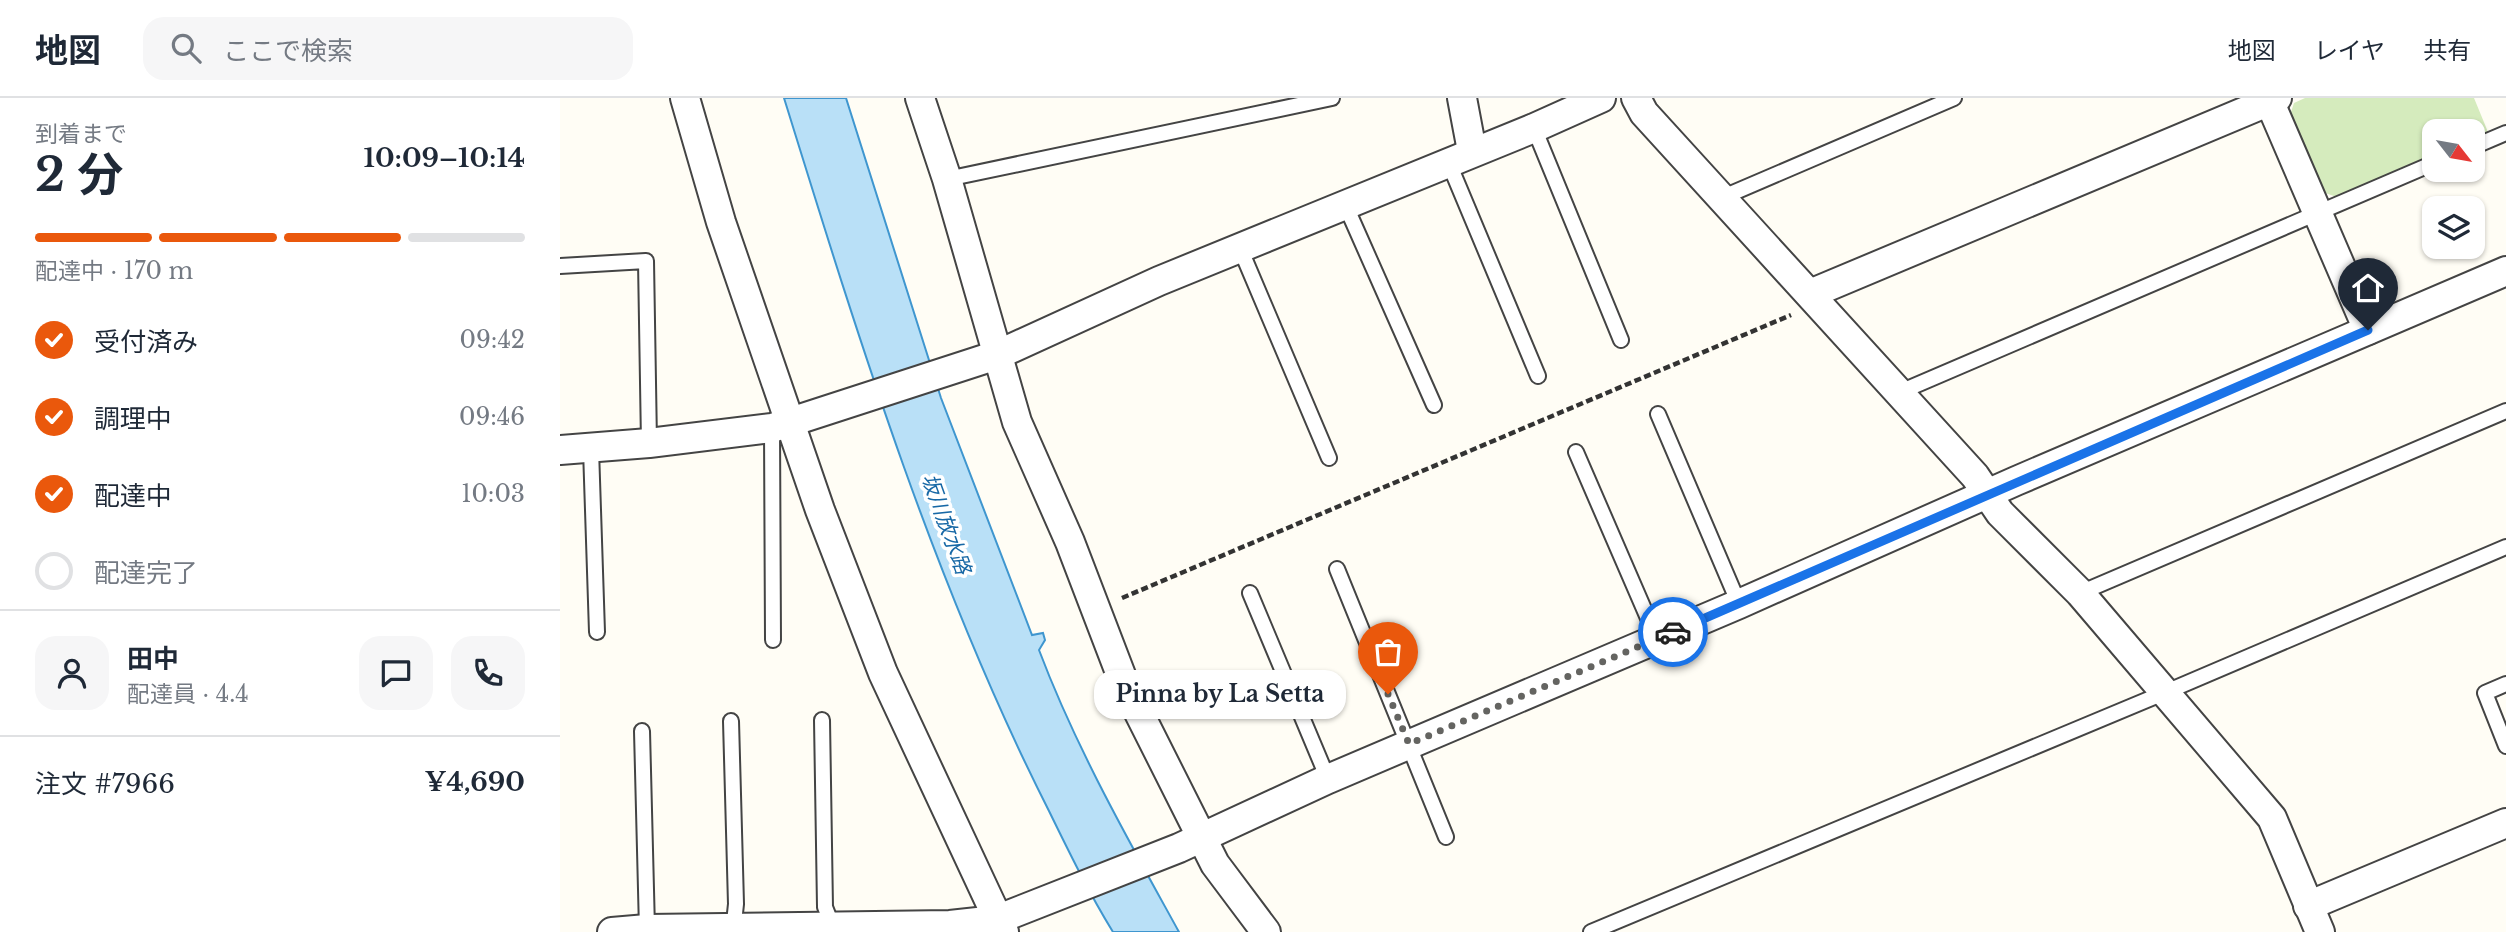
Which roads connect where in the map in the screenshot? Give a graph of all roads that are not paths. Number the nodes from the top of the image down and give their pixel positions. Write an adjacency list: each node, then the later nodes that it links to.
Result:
1 (685, 98): 30 (street)
2 (920, 98): 14 (street)
3 (1332, 98): 14 (lane)
4 (1462, 98): 12 (street)
5 (1601, 98): 9 (street)
6 (1636, 98): 15 (street)
7 (1954, 98): 15 (lane)
8 (2272, 99): 17 (street); 21 (street)
9 (1534, 128): 12 (street); 23 (lane)
10 (2506, 133): 11 (lane)
11 (2485, 142)
12 (1460, 156): 16 (street); 25 (lane)
13 (2422, 168): 17 (lane)
14 (947, 179): 24 (street)
15 (1721, 198): 21 (street)
16 (1345, 204): 18 (street); 27 (lane)
17 (2319, 212): 22 (street); 26 (lane)
18 (1240, 248): 24 (street); 35 (lane)
19 (560, 266): 31 (lane)
20 (2506, 271): 22 (street)
21 (1814, 299): 26 (street)
22 (2368, 330): 36 (street)
23 (1621, 340)
24 (997, 355): 30 (street); 55 (street)
25 (1538, 376)
26 (1900, 392): 36 (street)
27 (1434, 405)
28 (2506, 411): 40 (lane)
29 (1658, 414): 41 (lane)
30 (780, 425): 31 (street); 44 (lane); 57 (street)
31 (649, 443): 32 (street)
32 (591, 449): 33 (street); 42 (lane)
33 (560, 450)
34 (1576, 452): 43 (lane)
35 (1329, 458)
36 (1986, 494): 40 (street); 41 (street)
37 (2506, 547): 46 (lane)
38 (1337, 569): 50 (lane)
39 (1250, 593): 52 (lane)
40 (2080, 593): 46 (street)
41 (1739, 604): 43 (street)
42 (597, 632)
43 (1657, 639): 50 (street)
44 (773, 640)
45 (2506, 684): 51 (lane)
46 (2166, 692): 56 (street); 61 (lane)
47 (822, 720): 59 (lane)
48 (731, 721): 62 (lane)
49 (642, 730): 58 (lane)
50 (1409, 744): 52 (street); 54 (lane)
51 (2506, 746)
52 (1328, 779): 55 (street)
53 (2506, 823): 56 (street)
54 (1446, 837)
55 (1202, 838): 57 (street); 64 (street)
56 (2308, 906): 66 (street)
57 (1000, 926): 60 (street)
58 (648, 929): 62 (street); 63 (street)
59 (833, 929): 60 (street); 62 (street)
60 (950, 929)
61 (1606, 929): 65 (lane)
62 (733, 930)
63 (612, 932)
64 (1266, 932)
65 (1591, 932)
66 (2320, 932)

